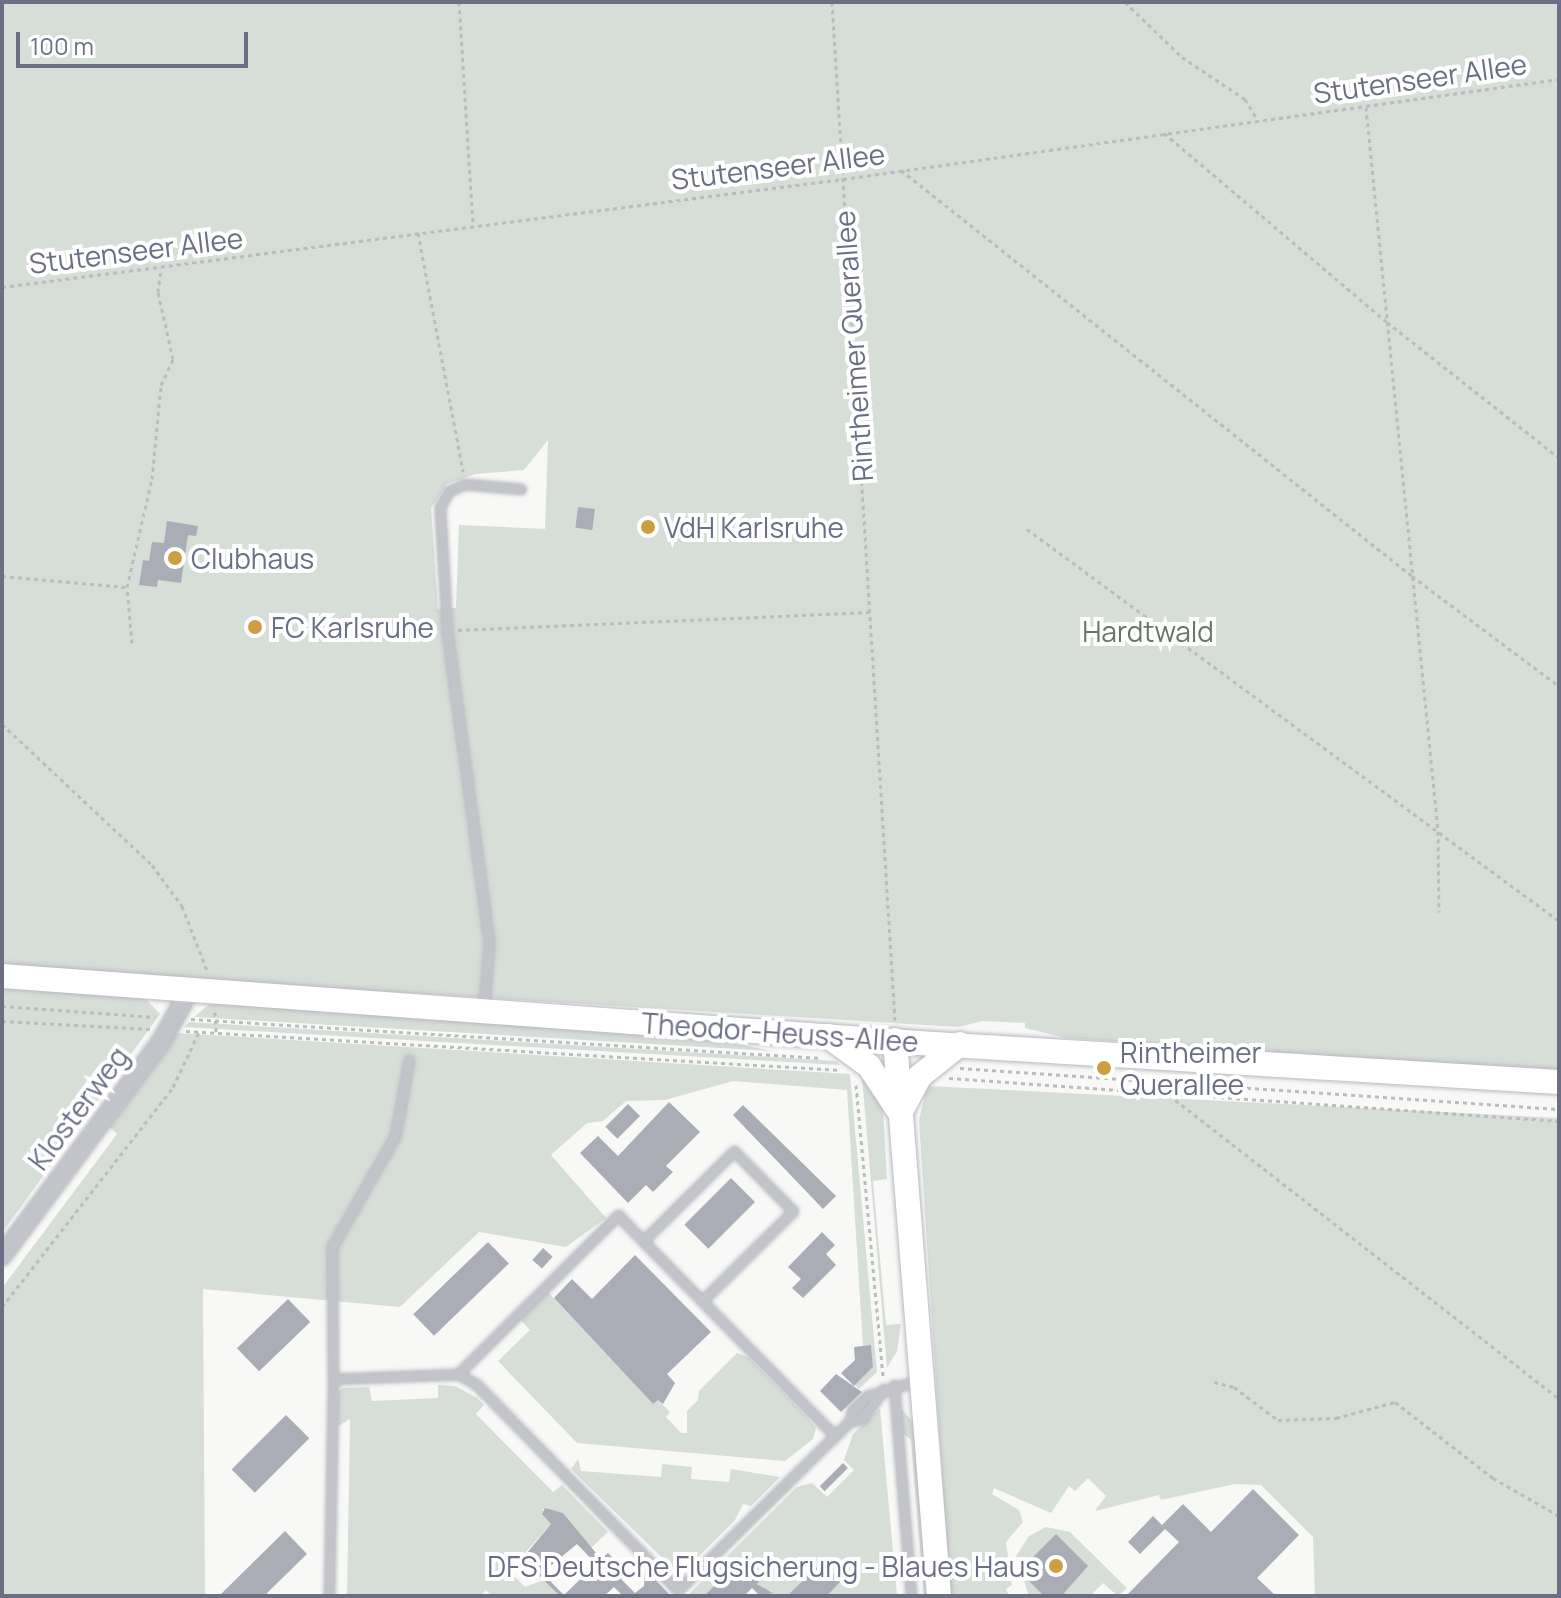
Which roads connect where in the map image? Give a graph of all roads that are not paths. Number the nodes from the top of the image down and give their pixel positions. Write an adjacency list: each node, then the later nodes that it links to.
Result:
1 (521, 489): 4 (lane)
2 (2, 976): 3 (main road, Theodor-Heuss-Allee)
3 (201, 988): 4 (main road, Theodor-Heuss-Allee); 12 (street, Klosterweg)
4 (484, 1009): 6 (main road, Theodor-Heuss-Allee)
5 (895, 1033): 6 (main road, Theodor-Heuss-Allee); 7 (main road, Theodor-Heuss-Allee); 10 (main road)
6 (826, 1034): 10 (main road)
7 (960, 1044): 9 (main road, Theodor-Heuss-Allee); 10 (main road)
8 (409, 1060): 15 (lane)
9 (1559, 1082)
10 (900, 1113): 16 (main road)
11 (643, 1241): 13 (lane); 13 (lane); 14 (lane)
12 (2, 1256)
13 (702, 1301): 18 (lane)
14 (458, 1374): 15 (lane); 18 (lane)
15 (333, 1379): 19 (lane)
16 (923, 1379): 17 (lane); 21 (main road)
17 (889, 1387): 18 (lane); 20 (lane)
18 (835, 1436)
19 (329, 1596)
20 (911, 1596)
21 (939, 1596)

